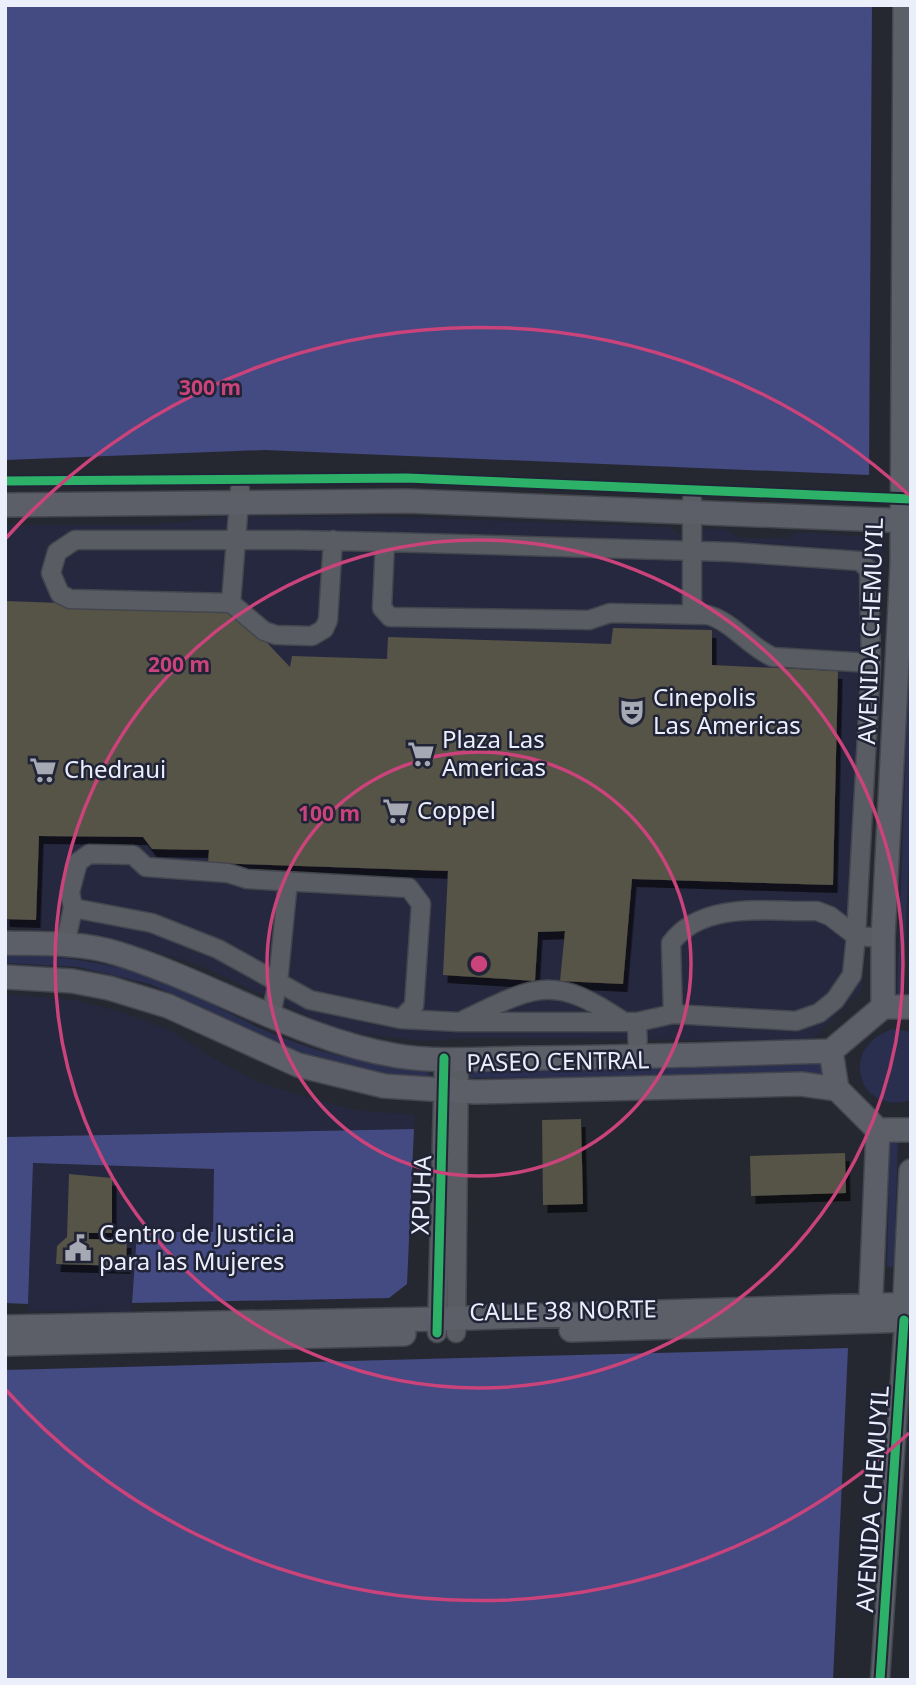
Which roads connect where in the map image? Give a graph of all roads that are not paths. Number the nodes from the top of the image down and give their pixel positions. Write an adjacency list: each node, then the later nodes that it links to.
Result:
1 (905, 5): 6 (main road, AVENIDA CHEMUYIL)
2 (5, 490): 3 (main road)
3 (239, 495): 4 (main road); 5 (main road); 7 (street)
4 (5, 505)
5 (692, 507): 6 (main road); 10 (street)
6 (906, 514): 17 (main road, AVENIDA CHEMUYIL)
7 (236, 540): 8 (street); 11 (street); 11 (street)
8 (333, 540): 9 (street); 11 (street)
9 (384, 542): 10 (street); 12 (street)
10 (693, 551): 12 (street); 13 (street)
11 (232, 603)
12 (692, 615): 13 (street)
13 (871, 663): 16 (street)
14 (288, 881): 15 (street); 21 (street); 26 (street)
15 (73, 908): 19 (street); 21 (street)
16 (856, 936): 17 (street); 24 (street); 24 (street)
17 (883, 938): 22 (main road, AVENIDA CHEMUYIL)
18 (5, 943): 19 (main road, PASEO CENTRAL)
19 (65, 945): 25 (main road, PASEO CENTRAL)
20 (5, 977): 33 (main road, PASEO CENTRAL)
21 (278, 982): 25 (street); 26 (street)
22 (883, 1007): 23 (main road); 29 (main road)
23 (911, 1007)
24 (673, 1013): 28 (street)
25 (271, 1014): 31 (main road, PASEO CENTRAL)
26 (401, 1019): 27 (street)
27 (459, 1022): 28 (street); 28 (street)
28 (631, 1022): 30 (street)
29 (831, 1051): 30 (main road, PASEO CENTRAL); 32 (main road)
30 (638, 1057): 31 (main road, PASEO CENTRAL)
31 (452, 1058): 33 (street, XPUHA)
32 (837, 1089): 33 (main road, PASEO CENTRAL); 34 (main road)
33 (452, 1091): 39 (street, XPUHA)
34 (878, 1130): 35 (main road); 38 (main road)
35 (911, 1130)
36 (911, 1171): 37 (main road, AVENIDA CHEMUYIL)
37 (908, 1312): 38 (main road, CALLE 38 NORTE); 42 (street, AVENIDA CHEMUYIL)
38 (870, 1314): 39 (main road, CALLE 38 NORTE)
39 (446, 1326): 40 (main road, CALLE 38 NORTE); 41 (main road, CALLE 38 NORTE)
40 (5, 1327)
41 (5, 1344)
42 (880, 1680)

